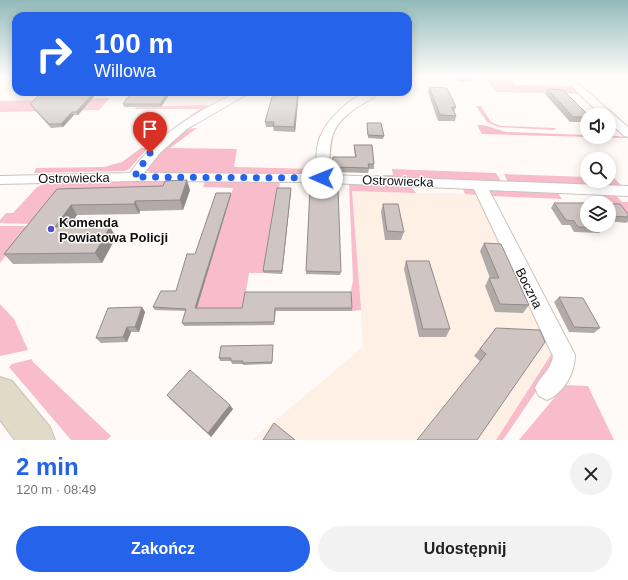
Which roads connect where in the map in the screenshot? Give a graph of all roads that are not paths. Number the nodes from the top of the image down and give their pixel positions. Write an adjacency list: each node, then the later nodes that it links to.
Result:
1 (236, 98): 7 (street)
2 (365, 98): 8 (street)
3 (588, 98): 4 (street)
4 (599, 108)
5 (616, 123): 6 (street)
6 (628, 133)
7 (134, 177): 8 (street, Ostrowiecka); 9 (street, Ostrowiecka)
8 (322, 178): 10 (street, Ostrowiecka)
9 (0, 180)
10 (479, 184): 11 (street, Ostrowiecka); 12 (street, Boczna)
11 (628, 191)
12 (547, 388)
13 (0, 393): 14 (street)
14 (37, 440)

